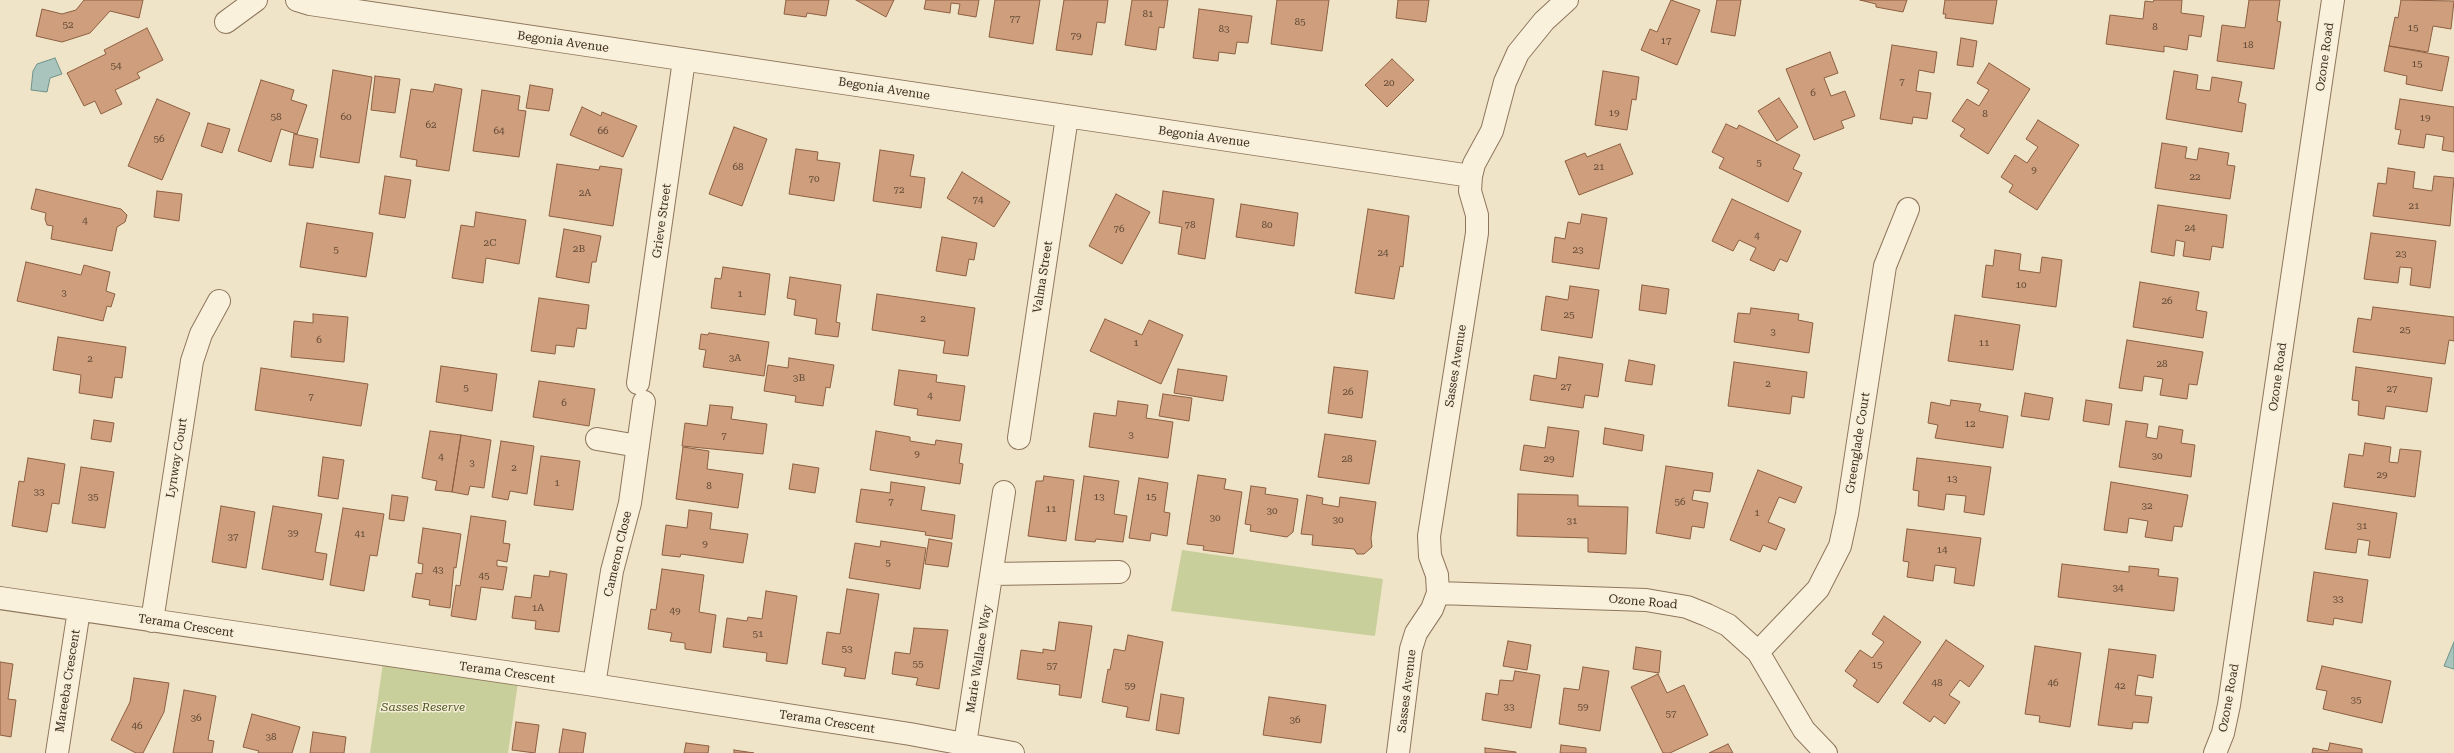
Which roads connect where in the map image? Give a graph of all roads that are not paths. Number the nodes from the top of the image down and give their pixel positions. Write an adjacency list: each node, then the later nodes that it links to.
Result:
1 (256, 0): 5 (street)
2 (297, 0): 6 (street, Begonia Avenue)
3 (1567, 0): 8 (street, Sasses Avenue)
4 (2334, 0): 29 (street, Ozone Road)
5 (226, 22)
6 (684, 60): 7 (street, Begonia Avenue); 11 (street, Grieve Street)
7 (1067, 117): 8 (street, Begonia Avenue); 12 (street, Valma Street)
8 (1471, 176): 18 (street, Sasses Avenue)
9 (1908, 209): 22 (street, Greenglade Court)
10 (219, 301): 21 (street, Lynway Court)
11 (641, 392): 14 (street, Cameron Close)
12 (1019, 438)
13 (597, 440): 14 (street)
14 (638, 446): 23 (street, Cameron Close)
15 (1004, 492): 17 (street, Marie Wallace Way)
16 (1119, 572): 17 (street)
17 (992, 574): 24 (street, Marie Wallace Way)
18 (1438, 593): 22 (street, Ozone Road); 27 (street, Sasses Avenue)
19 (0, 598): 20 (street, Terama Crescent)
20 (78, 610): 21 (street, Terama Crescent); 25 (street, Mareeba Crescent)
21 (152, 621): 23 (street, Terama Crescent)
22 (1758, 652): 28 (street, Ozone Road)
23 (594, 685): 24 (street, Terama Crescent)
24 (966, 744): 26 (street, Terama Crescent)
25 (57, 753)
26 (1013, 753)
27 (1398, 753)
28 (1826, 753)
29 (2215, 753)

